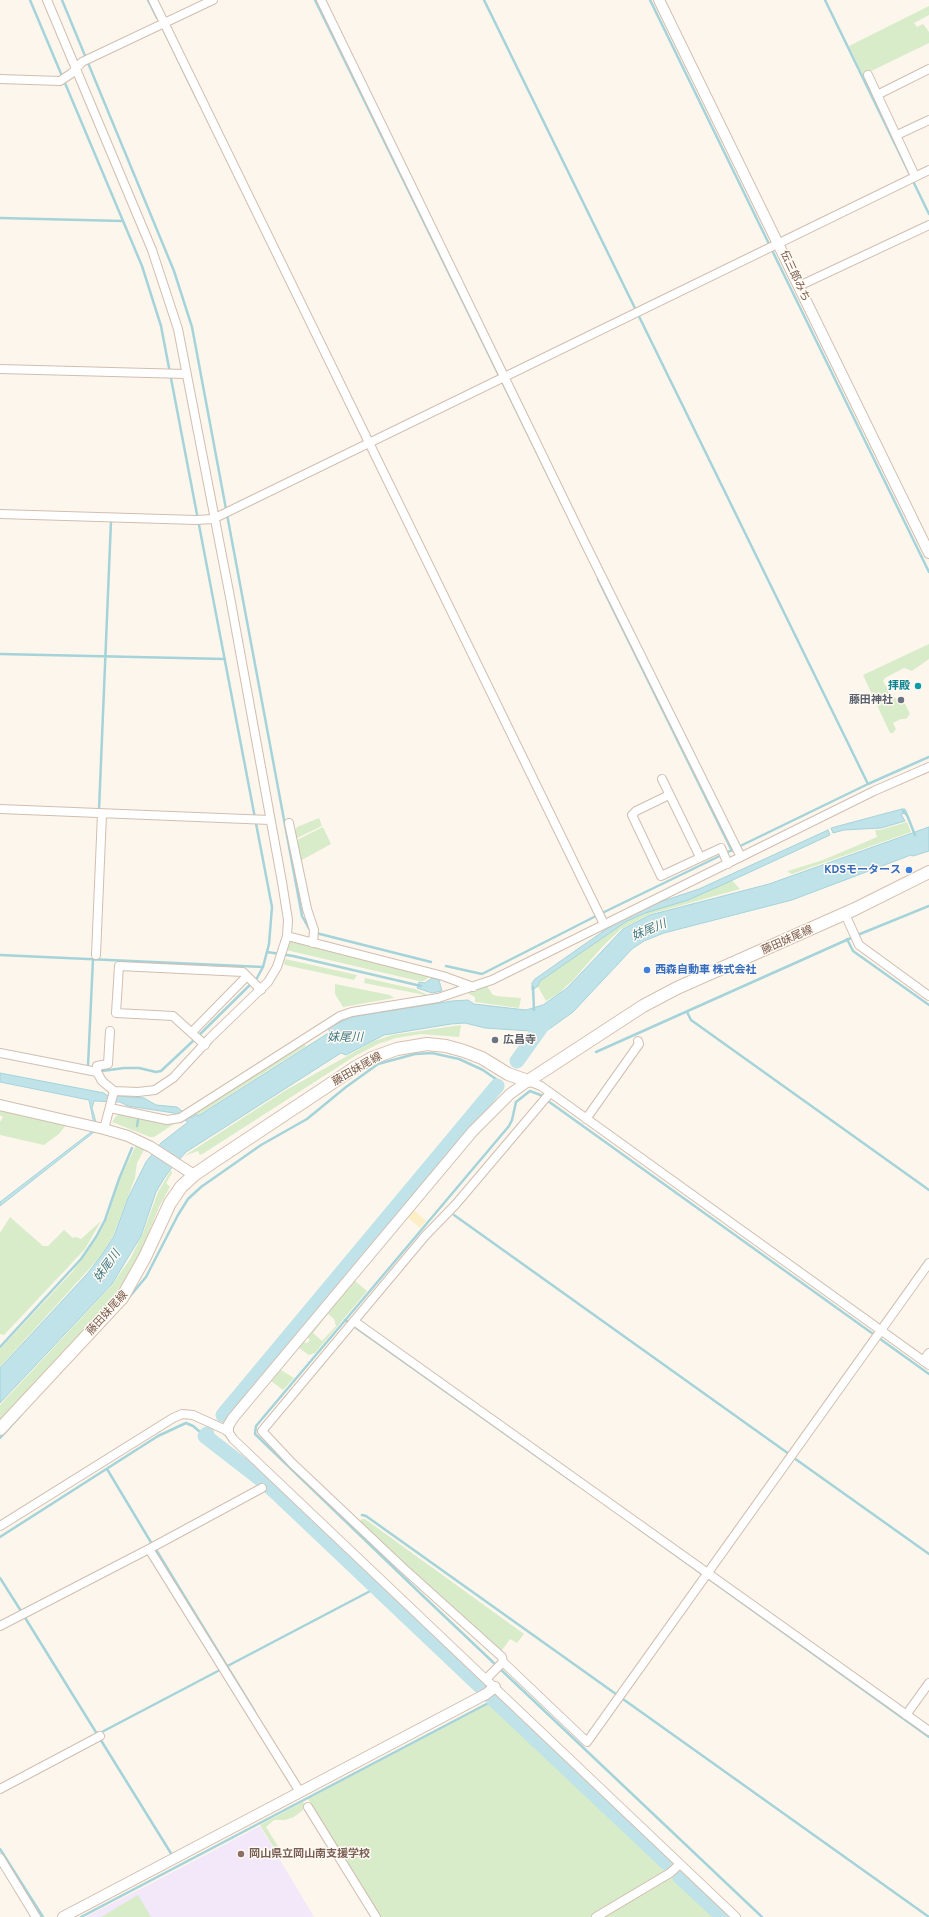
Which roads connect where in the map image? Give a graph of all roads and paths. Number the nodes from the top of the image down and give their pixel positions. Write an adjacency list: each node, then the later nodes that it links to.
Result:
1 (47, 0): 7 (street)
2 (153, 0): 6 (street)
3 (213, 0): 6 (street)
4 (321, 0): 21 (street)
5 (659, 0): 17 (street, 伝三郎みち)
6 (164, 23): 7 (street); 22 (street)
7 (76, 68): 10 (street); 20 (street)
8 (929, 69): 11 (street)
9 (868, 75): 11 (street)
10 (0, 79)
11 (877, 95): 13 (street)
12 (929, 120): 13 (street)
13 (897, 135): 15 (street)
14 (929, 170): 15 (street)
15 (912, 177): 17 (street)
16 (929, 225): 18 (street)
17 (773, 246): 18 (street, 伝三郎みち); 21 (street)
18 (799, 286): 25 (street, 伝三郎みち)
19 (0, 370): 20 (street)
20 (186, 374): 24 (street)
21 (501, 378): 22 (street); 33 (street)
22 (366, 443): 24 (street); 38 (street)
23 (0, 514): 24 (street)
24 (213, 519): 31 (street)
25 (929, 553)
26 (929, 767): 33 (street)
27 (662, 779): 28 (street)
28 (669, 795): 34 (street); 34 (street)
29 (0, 809): 30 (street)
30 (102, 814): 31 (street); 41 (street)
31 (270, 820): 39 (street)
32 (289, 823): 40 (street)
33 (738, 852): 35 (street)
34 (700, 857): 35 (street)
35 (725, 858): 38 (street)
36 (929, 872): 37 (main road, 藤田妹尾線)
37 (845, 914): 45 (street); 52 (main road, 藤田妹尾線)
38 (601, 918): 44 (street)
39 (287, 936): 40 (street); 43 (street)
40 (314, 936): 44 (street)
41 (96, 955)
42 (248, 977): 43 (street); 47 (street); 47 (street)
43 (259, 987): 49 (street)
44 (473, 988): 54 (street)
45 (929, 996)
46 (110, 1032): 51 (street)
47 (192, 1033): 49 (street)
48 (638, 1041): 56 (street)
49 (202, 1042): 54 (street)
50 (0, 1053): 51 (street)
51 (97, 1072): 54 (street)
52 (528, 1081): 53 (street); 58 (main road, 藤田妹尾線); 65 (street)
53 (550, 1093): 56 (street); 60 (street)
54 (112, 1099): 57 (street)
55 (0, 1105): 57 (street)
56 (586, 1119): 61 (street)
57 (104, 1129): 58 (street)
58 (194, 1175): 64 (main road, 藤田妹尾線)
59 (929, 1263): 61 (street)
60 (352, 1323): 69 (street); 71 (street)
61 (878, 1334): 63 (street); 69 (street)
62 (929, 1353): 63 (street)
63 (926, 1363)
64 (0, 1429)
65 (228, 1431): 67 (street); 72 (street)
66 (262, 1488): 68 (street)
67 (0, 1526)
68 (149, 1549): 70 (street); 79 (street)
69 (706, 1576): 71 (street); 75 (street)
70 (0, 1626)
71 (499, 1665): 72 (street)
72 (486, 1679): 74 (street)
73 (929, 1683): 75 (street)
74 (495, 1687): 79 (street); 82 (street)
75 (906, 1715): 76 (street)
76 (929, 1731)
77 (98, 1737): 78 (street)
78 (0, 1788)
79 (300, 1792): 84 (street)
80 (308, 1807): 85 (street)
81 (0, 1858): 83 (street)
82 (680, 1864): 86 (street); 87 (street)
83 (36, 1917)
84 (63, 1917)
85 (376, 1917)
86 (596, 1917)
87 (736, 1917)

